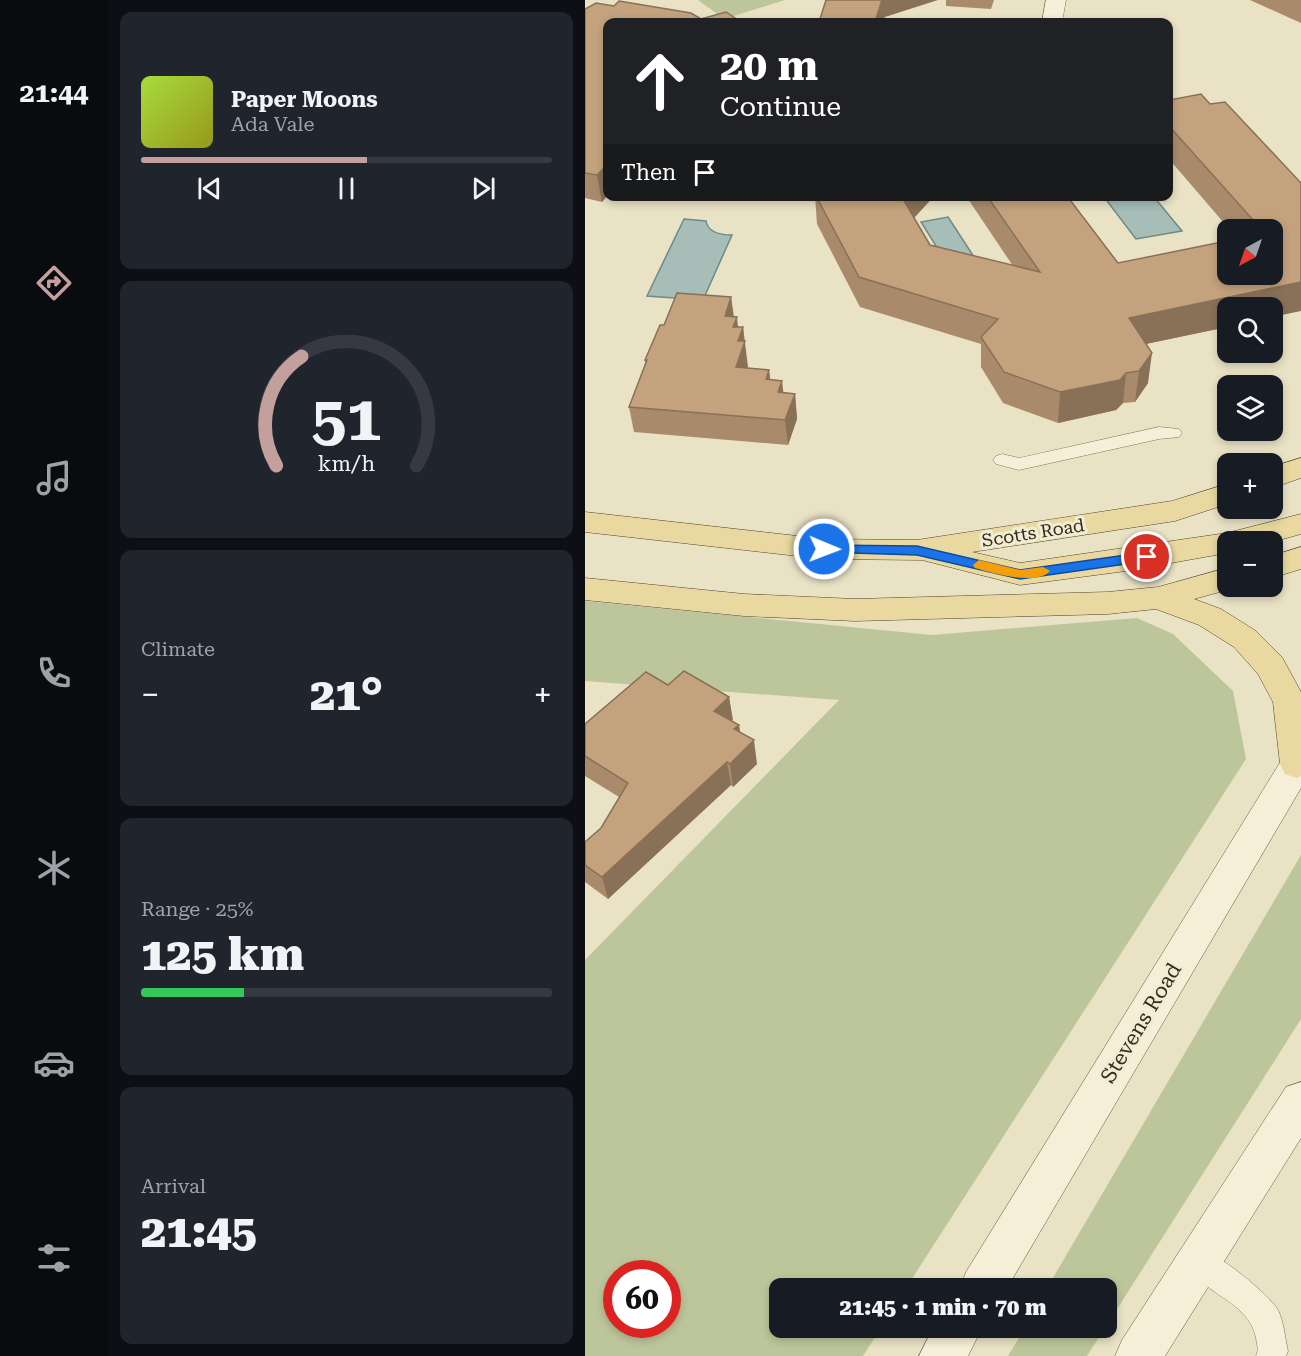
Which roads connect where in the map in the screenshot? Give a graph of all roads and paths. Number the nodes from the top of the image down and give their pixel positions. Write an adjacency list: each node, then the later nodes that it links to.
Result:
1 (1056, 0): 2 (main road)
2 (1053, 18)
3 (1173, 433): 4 (lane)
4 (1002, 460)
5 (1301, 467): 6 (main road)
6 (1283, 474)
7 (1217, 497): 12 (main road, Scotts Road)
8 (585, 522): 12 (main road, Scotts Road)
9 (1301, 524): 10 (main road)
10 (1274, 531)
11 (1217, 545): 12 (main road)
12 (917, 550)
13 (1301, 558): 14 (main road)
14 (1283, 564)
15 (1217, 582): 17 (main road)
16 (585, 589): 17 (main road)
17 (1158, 598): 18 (main road)
18 (1299, 761): 21 (main road, Stevens Road)
19 (1301, 1101): 20 (main road)
20 (1199, 1261): 22 (main road); 23 (lane)
21 (988, 1278)
22 (1138, 1356)
23 (1271, 1356)

